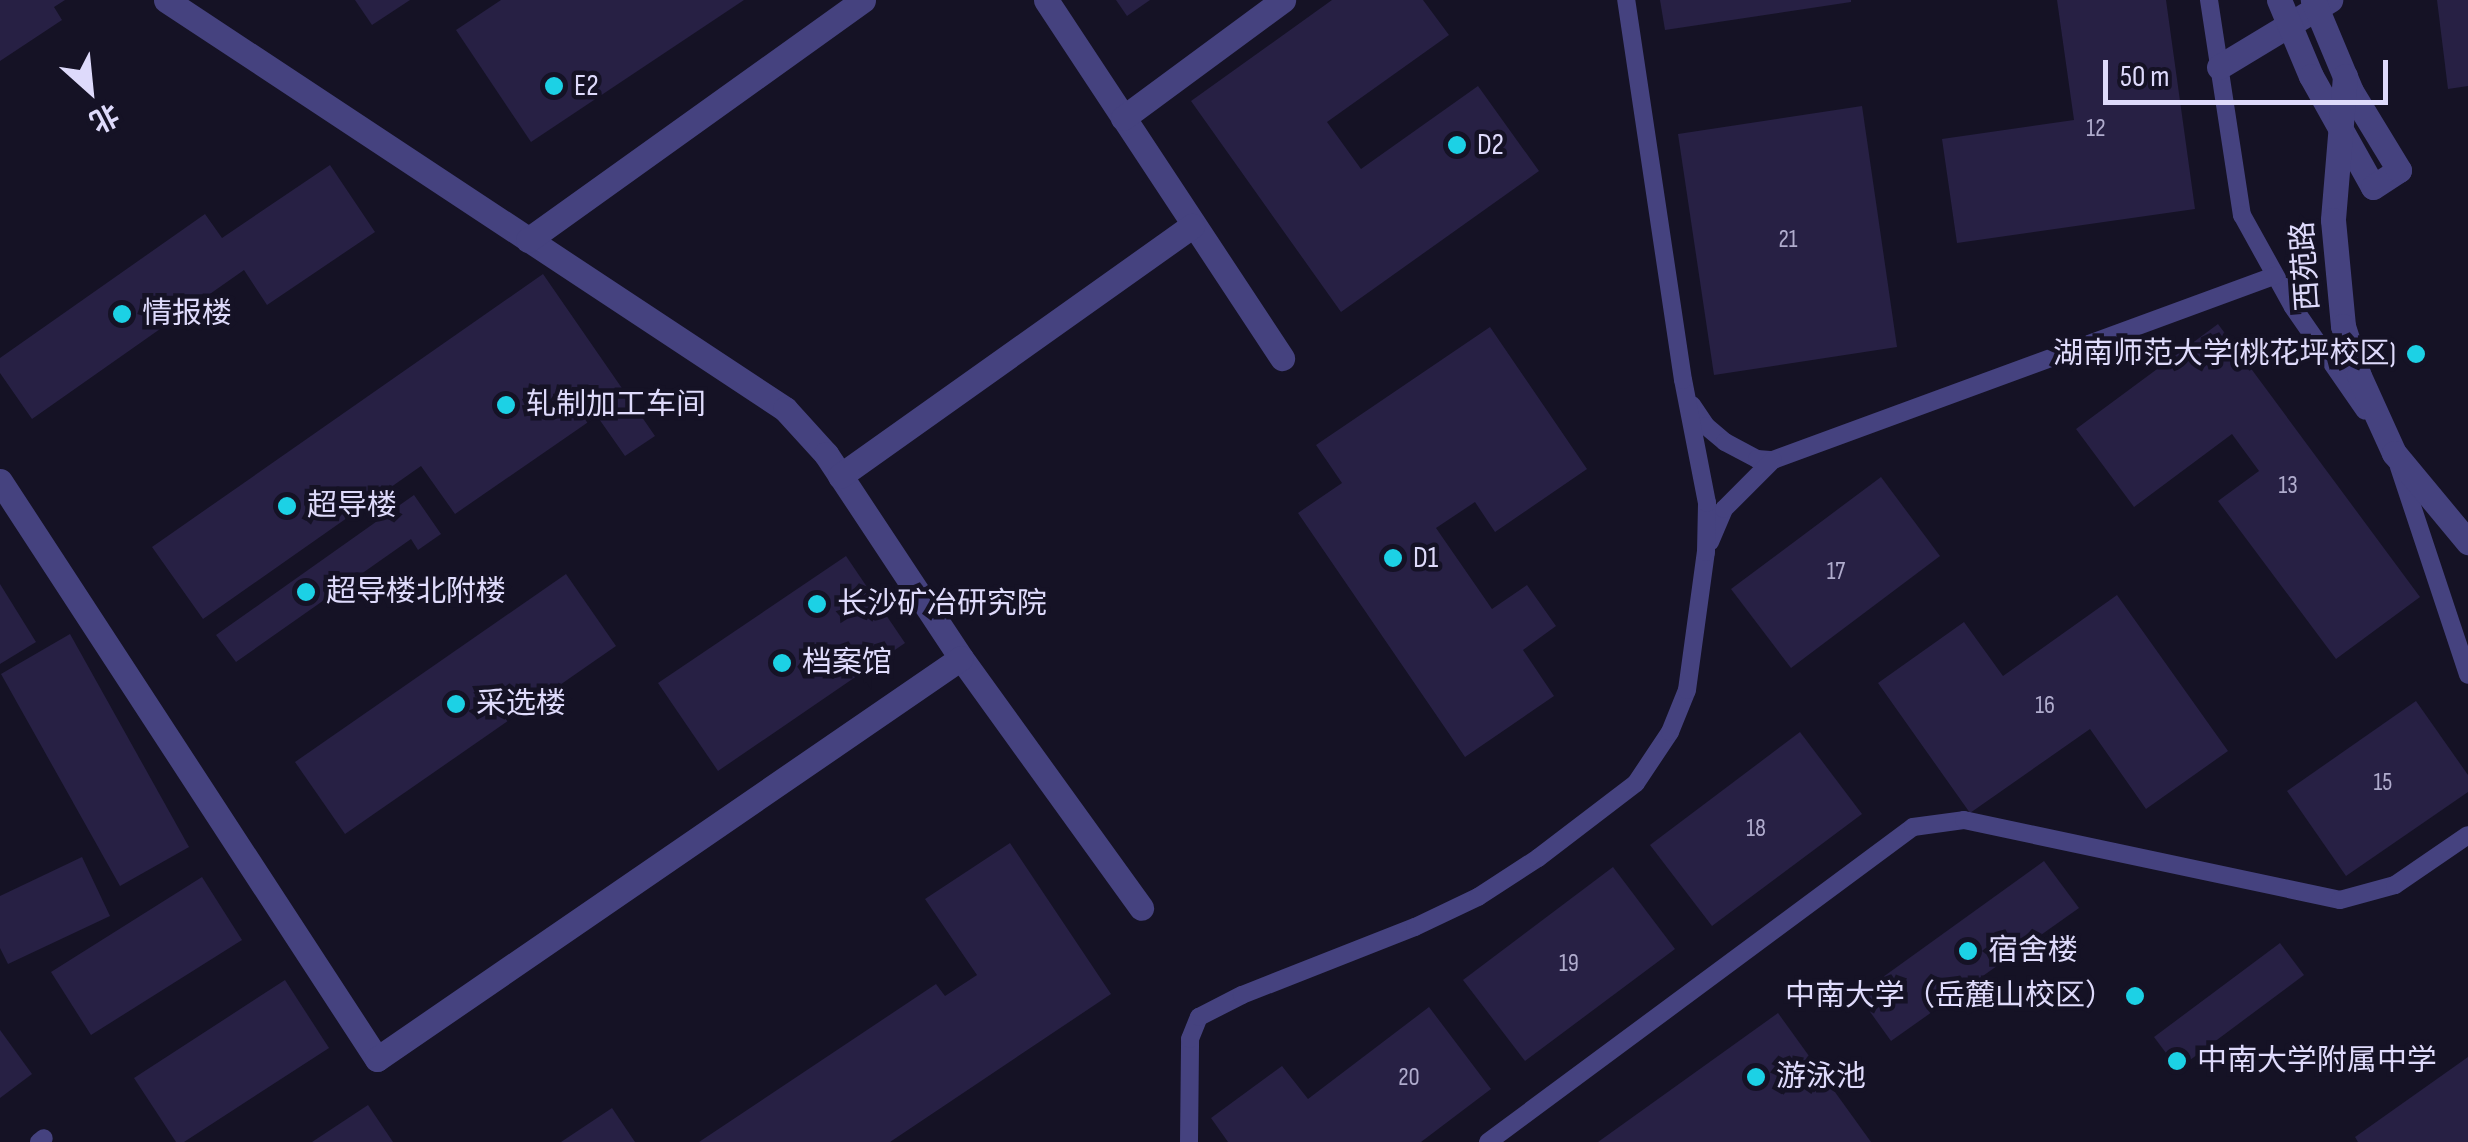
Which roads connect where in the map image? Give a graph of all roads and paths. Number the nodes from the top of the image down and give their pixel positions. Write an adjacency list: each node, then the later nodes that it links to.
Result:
1 (166, 0): 15 (street)
2 (863, 0): 15 (street)
3 (1046, 0): 12 (street)
4 (1283, 0): 12 (street)
5 (1626, 0): 18 (lane)
6 (2209, 0): 10 (lane)
7 (2279, 0): 9 (street, 西苑路)
8 (2320, 3): 9 (street); 11 (street, 西苑路)
9 (2288, 25): 10 (street); 13 (street, 西苑路)
10 (2219, 67): 16 (lane)
11 (2345, 76): 13 (street, 西苑路); 13 (street, 西苑路)
12 (1123, 118): 14 (street)
13 (2340, 130): 19 (street, 西苑路)
14 (1192, 226): 17 (street); 21 (street)
15 (528, 240): 21 (street)
16 (2274, 276): 19 (lane); 20 (lane)
17 (1282, 358)
18 (1686, 396): 20 (lane); 24 (lane)
19 (2394, 453): 23 (street, 西苑路); 26 (lane)
20 (1773, 460): 24 (lane)
21 (840, 476): 25 (street)
22 (0, 481): 25 (street)
23 (2468, 542)
24 (1706, 552): 29 (lane)
25 (961, 658): 28 (street)
26 (2468, 674)
27 (2468, 835): 30 (lane)
28 (1142, 908)
29 (1189, 1142)
30 (1488, 1142)

